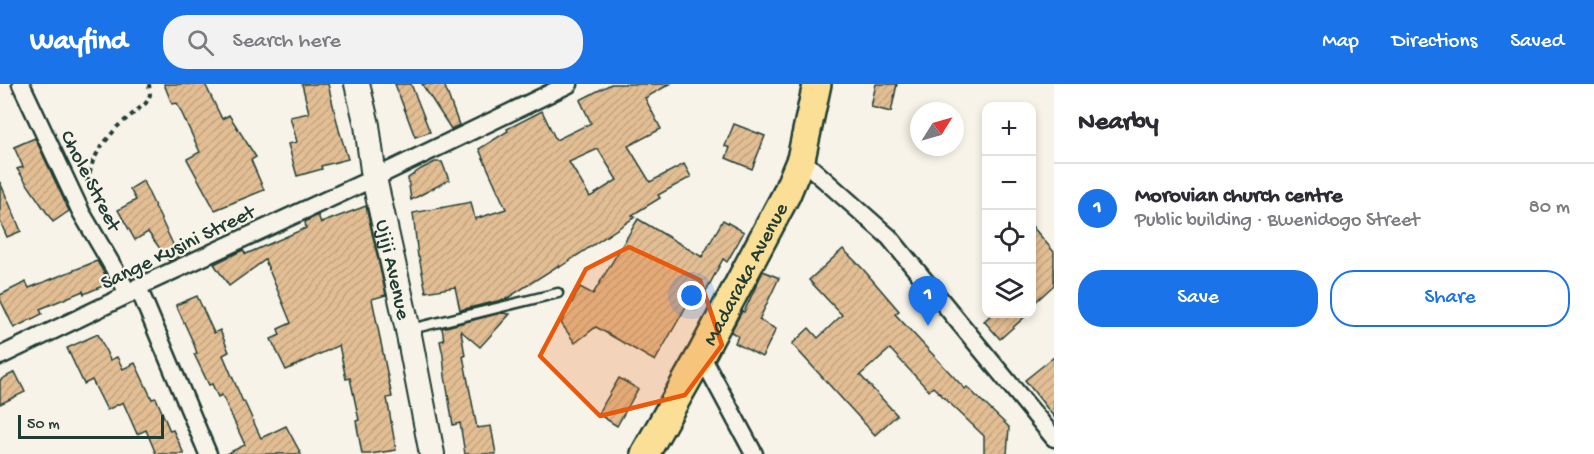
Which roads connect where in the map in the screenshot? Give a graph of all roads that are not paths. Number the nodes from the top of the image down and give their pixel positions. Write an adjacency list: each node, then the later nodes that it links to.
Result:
1 (21, 84): 7 (street, Chole Street)
2 (357, 84): 6 (main road, Ujiji Avenue)
3 (569, 84): 6 (street, Sange Kusini Street)
4 (817, 84): 5 (main road, Madaraka Avenue)
5 (801, 159): 10 (main road, Madaraka Avenue); 12 (street)
6 (374, 178): 7 (street, Sange Kusini Street); 9 (main road, Ujiji Avenue)
7 (133, 291): 11 (street, Sange Kusini Street); 13 (street, Chole Street)
8 (558, 293): 9 (lane)
9 (408, 330): 14 (main road, Ujiji Avenue)
10 (701, 355): 15 (main road, Madaraka Avenue); 16 (street)
11 (0, 356)
12 (1054, 438)
13 (208, 454)
14 (432, 454)
15 (645, 454)
16 (754, 454)

